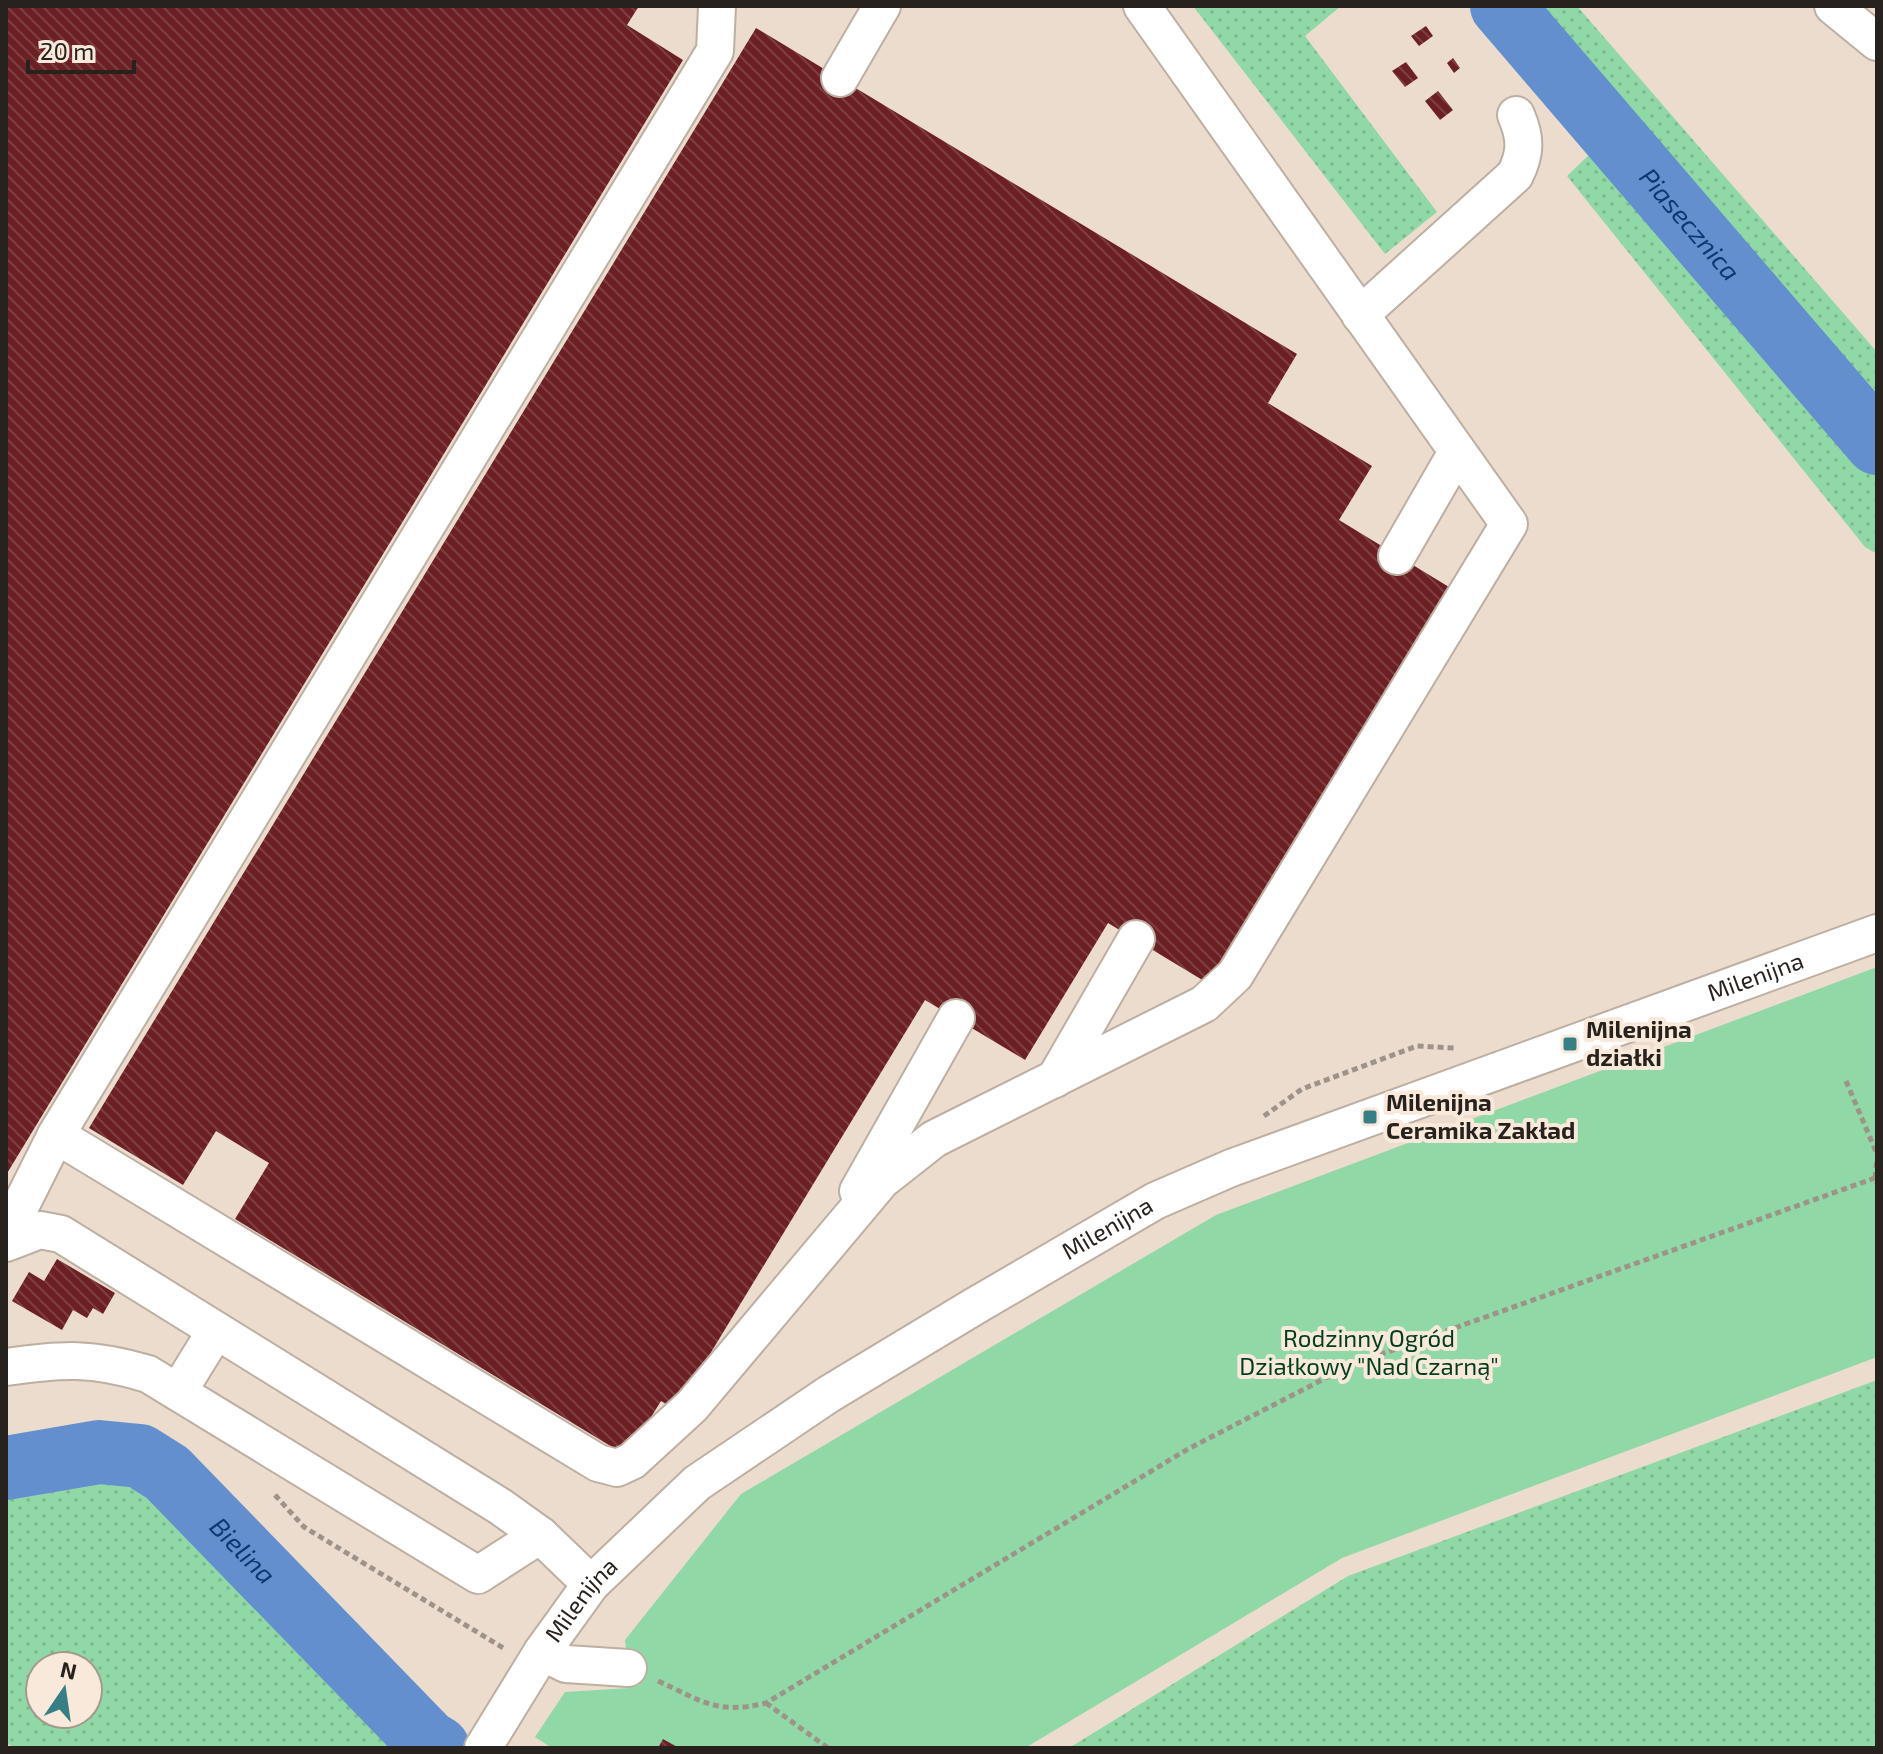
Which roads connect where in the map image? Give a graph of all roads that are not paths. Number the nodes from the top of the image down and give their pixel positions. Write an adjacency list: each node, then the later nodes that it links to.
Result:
1 (717, 6): 15 (street)
2 (882, 6): 6 (street)
3 (1142, 6): 8 (street)
4 (1833, 6): 5 (street)
5 (1877, 42)
6 (840, 78)
7 (1516, 115): 8 (street)
8 (1360, 315): 9 (street)
9 (1457, 452): 10 (street); 14 (street)
10 (1397, 556)
11 (1877, 933): 23 (street, Milenijna)
12 (1136, 939): 14 (street)
13 (956, 1018): 18 (street)
14 (1055, 1079): 18 (street)
15 (56, 1135): 16 (street); 18 (street)
16 (6, 1235)
17 (6, 1243): 19 (street)
18 (826, 1247)
19 (215, 1332): 21 (street); 22 (street)
20 (6, 1367): 21 (street)
21 (178, 1392): 22 (street)
22 (540, 1535): 23 (street)
23 (591, 1584): 24 (street, Milenijna)
24 (542, 1652): 25 (street); 26 (street, Milenijna)
25 (628, 1668)
26 (486, 1742)

